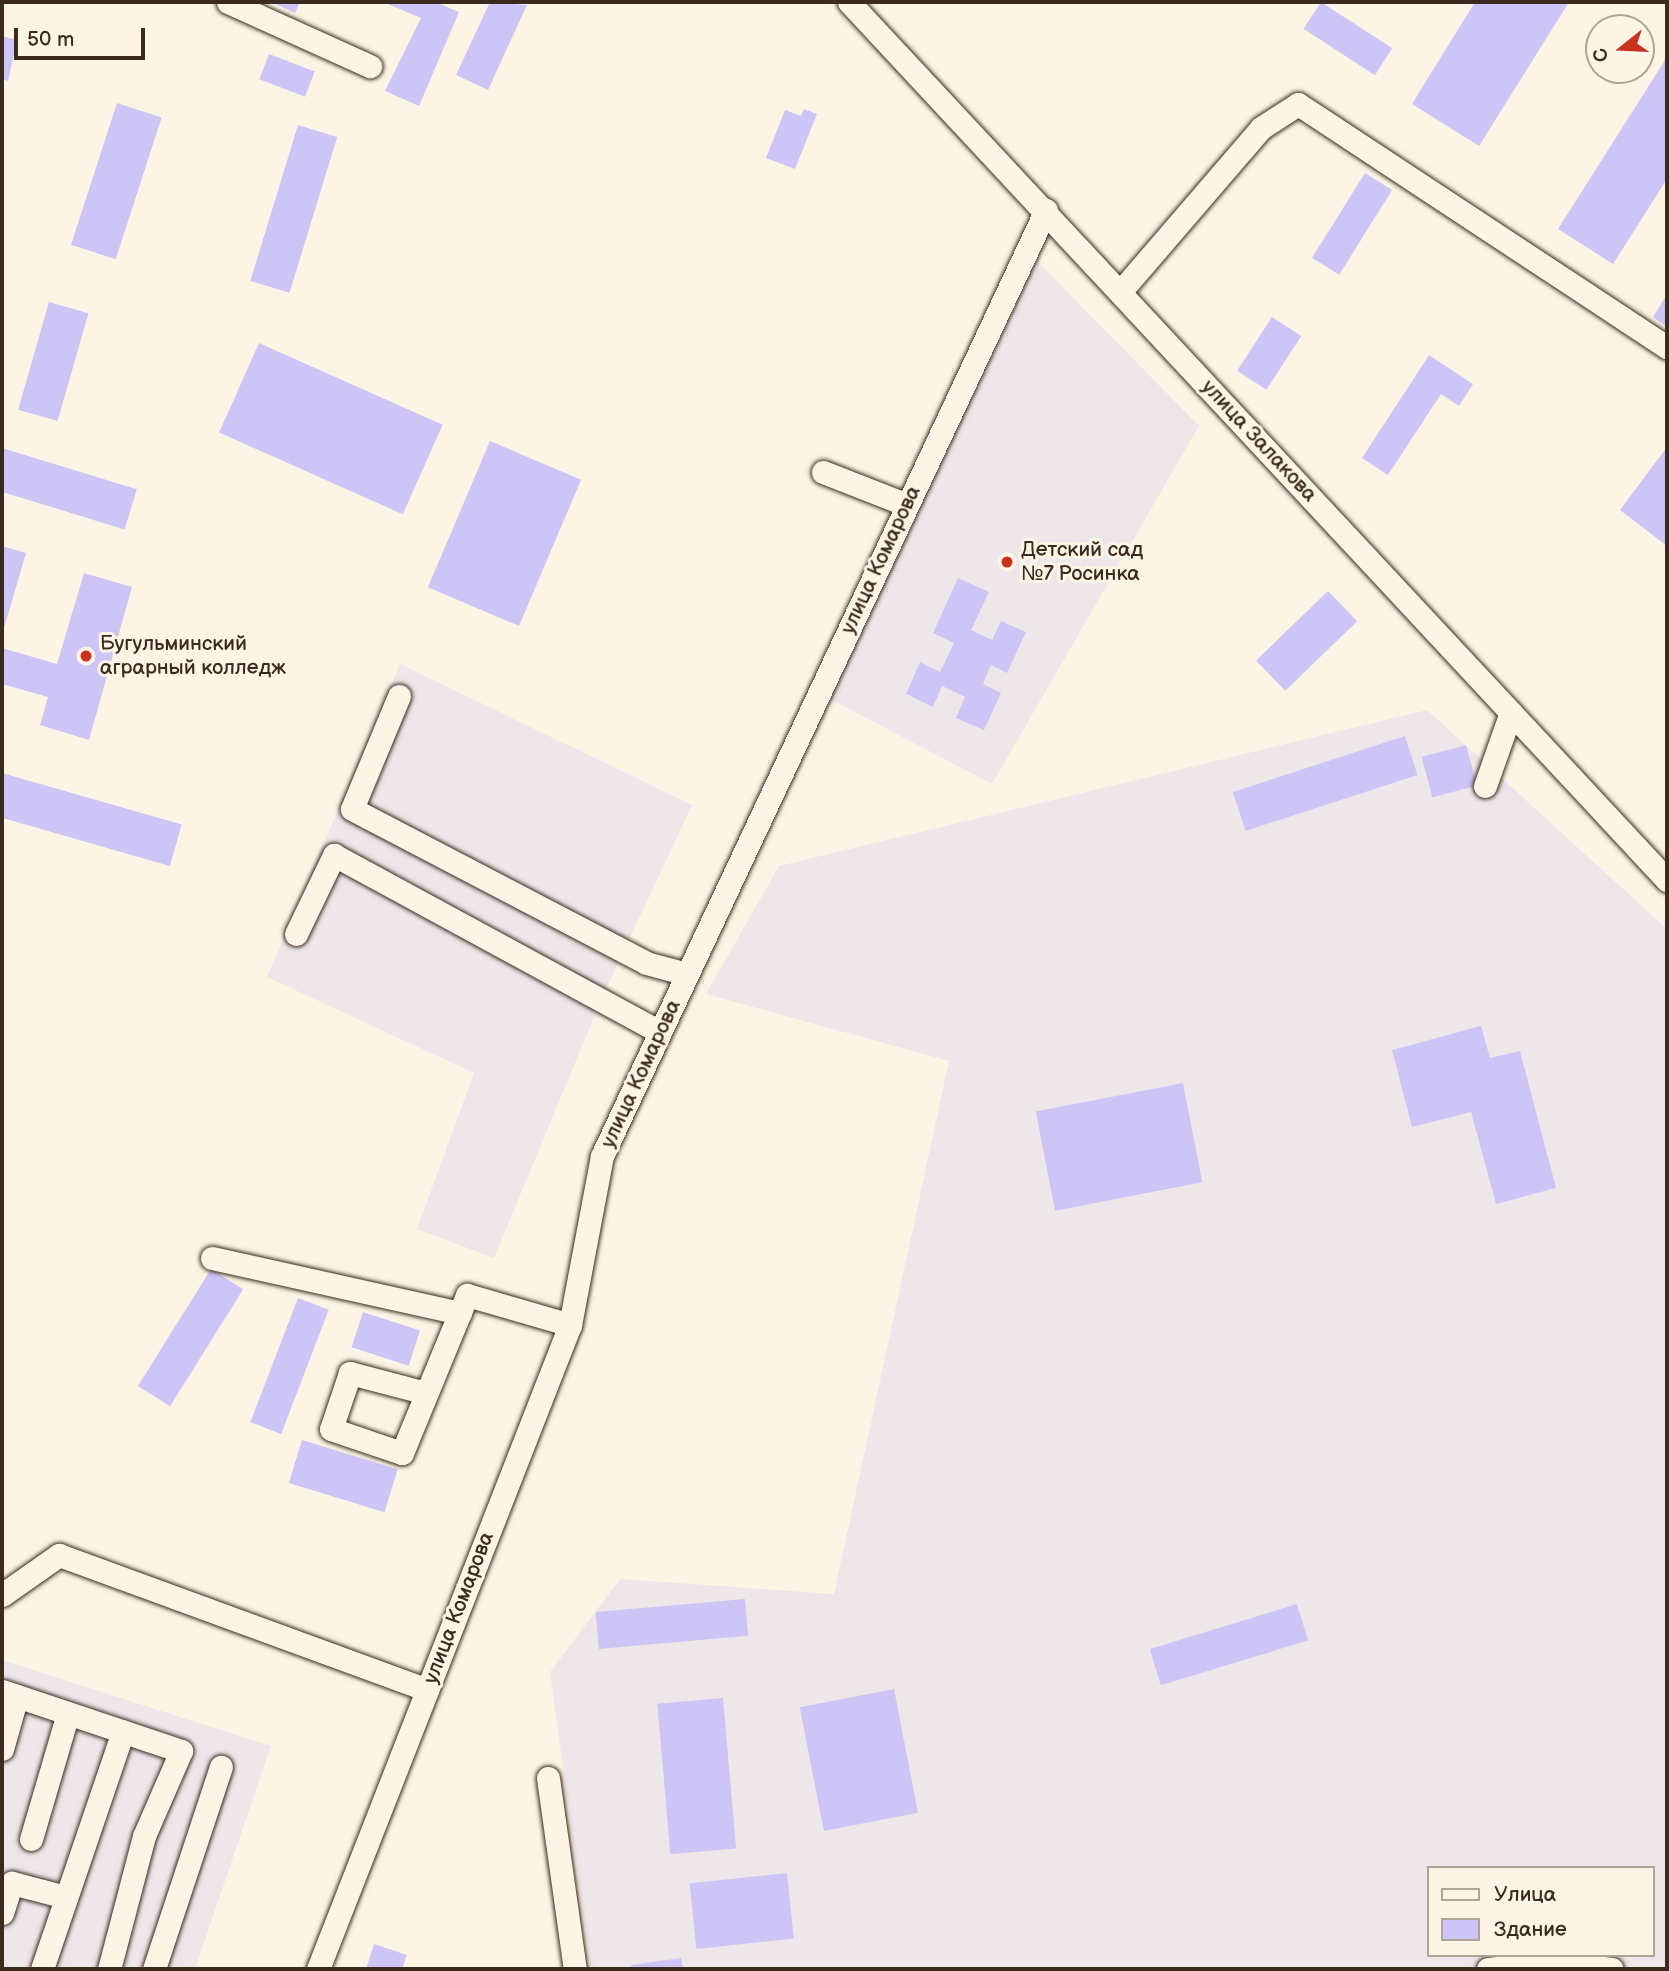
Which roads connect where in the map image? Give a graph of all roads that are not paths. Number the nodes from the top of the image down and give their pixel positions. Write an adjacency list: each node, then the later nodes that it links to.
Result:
1 (228, 2): 3 (street)
2 (849, 2): 4 (street, улица Залакова)
3 (370, 66)
4 (1046, 210): 5 (street, улица Залакова); 8 (street, улица Комарова)
5 (1120, 292): 6 (street); 10 (street, улица Залакова)
6 (1667, 347)
7 (823, 472): 8 (street)
8 (907, 505): 14 (street, улица Комарова)
9 (399, 696): 14 (street)
10 (1511, 712): 11 (street); 12 (street, улица Залакова)
11 (1485, 786)
12 (1667, 880)
13 (296, 934): 15 (street)
14 (687, 974): 15 (street, улица Комарова)
15 (660, 1032): 18 (street, улица Комарова)
16 (212, 1258): 17 (street)
17 (460, 1313): 18 (street); 19 (street)
18 (570, 1325): 21 (street, улица Комарова)
19 (426, 1393)
20 (2, 1595): 21 (street)
21 (428, 1690): 34 (street, улица Комарова)
22 (9, 1693): 23 (street); 25 (street)
23 (68, 1713): 24 (street); 28 (street)
24 (122, 1731): 29 (street); 32 (street)
25 (2, 1749)
26 (221, 1768): 33 (street)
27 (548, 1778): 35 (street)
28 (31, 1839)
29 (66, 1897): 30 (street); 31 (street)
30 (2, 1913)
31 (42, 1969)
32 (109, 1969)
33 (153, 1969)
34 (318, 1969)
35 (575, 1969)
36 (1488, 1969): 37 (street)
37 (1612, 1969)

